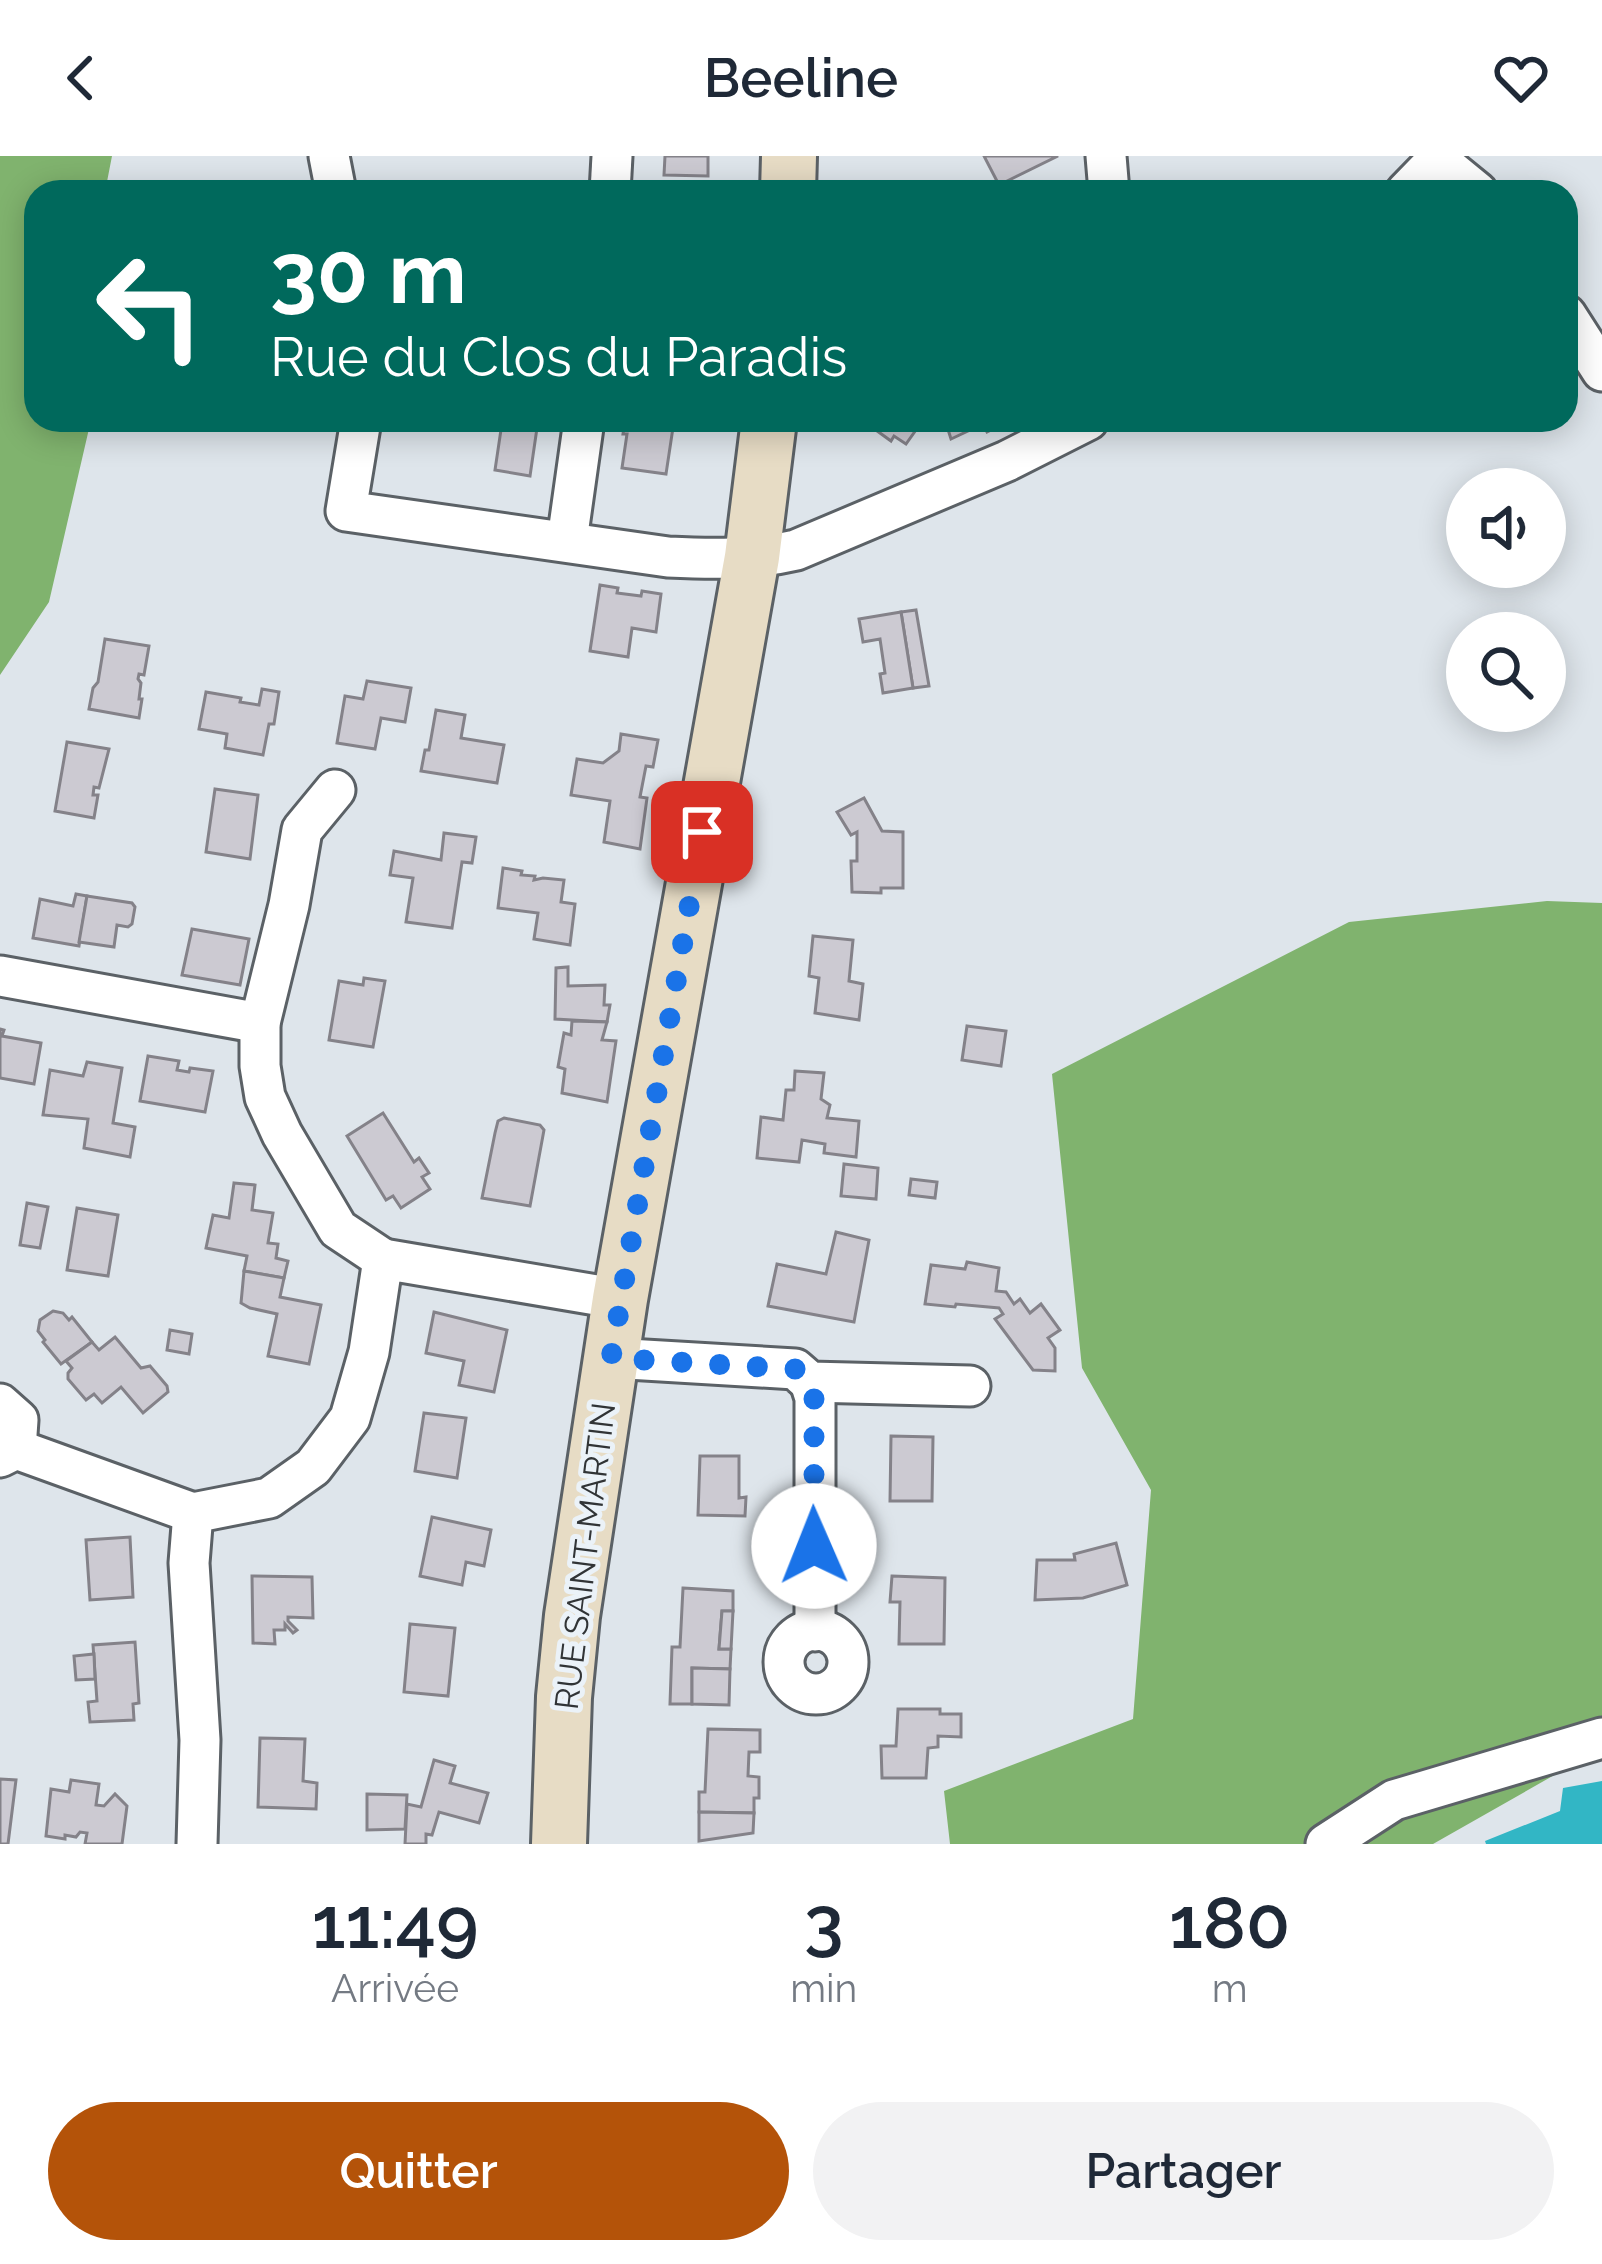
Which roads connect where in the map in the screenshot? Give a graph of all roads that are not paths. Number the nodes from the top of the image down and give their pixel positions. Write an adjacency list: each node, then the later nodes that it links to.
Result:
1 (1440, 158): 2 (street); 3 (street)
2 (1418, 180)
3 (1464, 180)
4 (1578, 334): 5 (street)
5 (1602, 371)
6 (359, 432): 10 (street)
7 (582, 432): 10 (street)
8 (767, 432): 11 (main road, RUE SAINT-MARTIN)
9 (1064, 432): 11 (street)
10 (567, 541): 11 (street)
11 (752, 557): 16 (main road, RUE SAINT-MARTIN)
12 (335, 790): 14 (street)
13 (0, 976): 14 (street)
14 (260, 1023): 15 (street)
15 (383, 1259): 16 (street); 22 (street)
16 (620, 1299): 17 (main road, RUE SAINT-MARTIN)
17 (611, 1358): 18 (street); 26 (main road, RUE SAINT-MARTIN)
18 (811, 1382): 19 (street); 23 (street)
19 (970, 1386)
20 (0, 1404): 21 (street)
21 (8, 1453): 22 (street)
22 (193, 1513): 25 (street)
23 (815, 1630)
24 (1602, 1738): 27 (street)
25 (197, 1844)
26 (559, 1844)
27 (1326, 1844)

